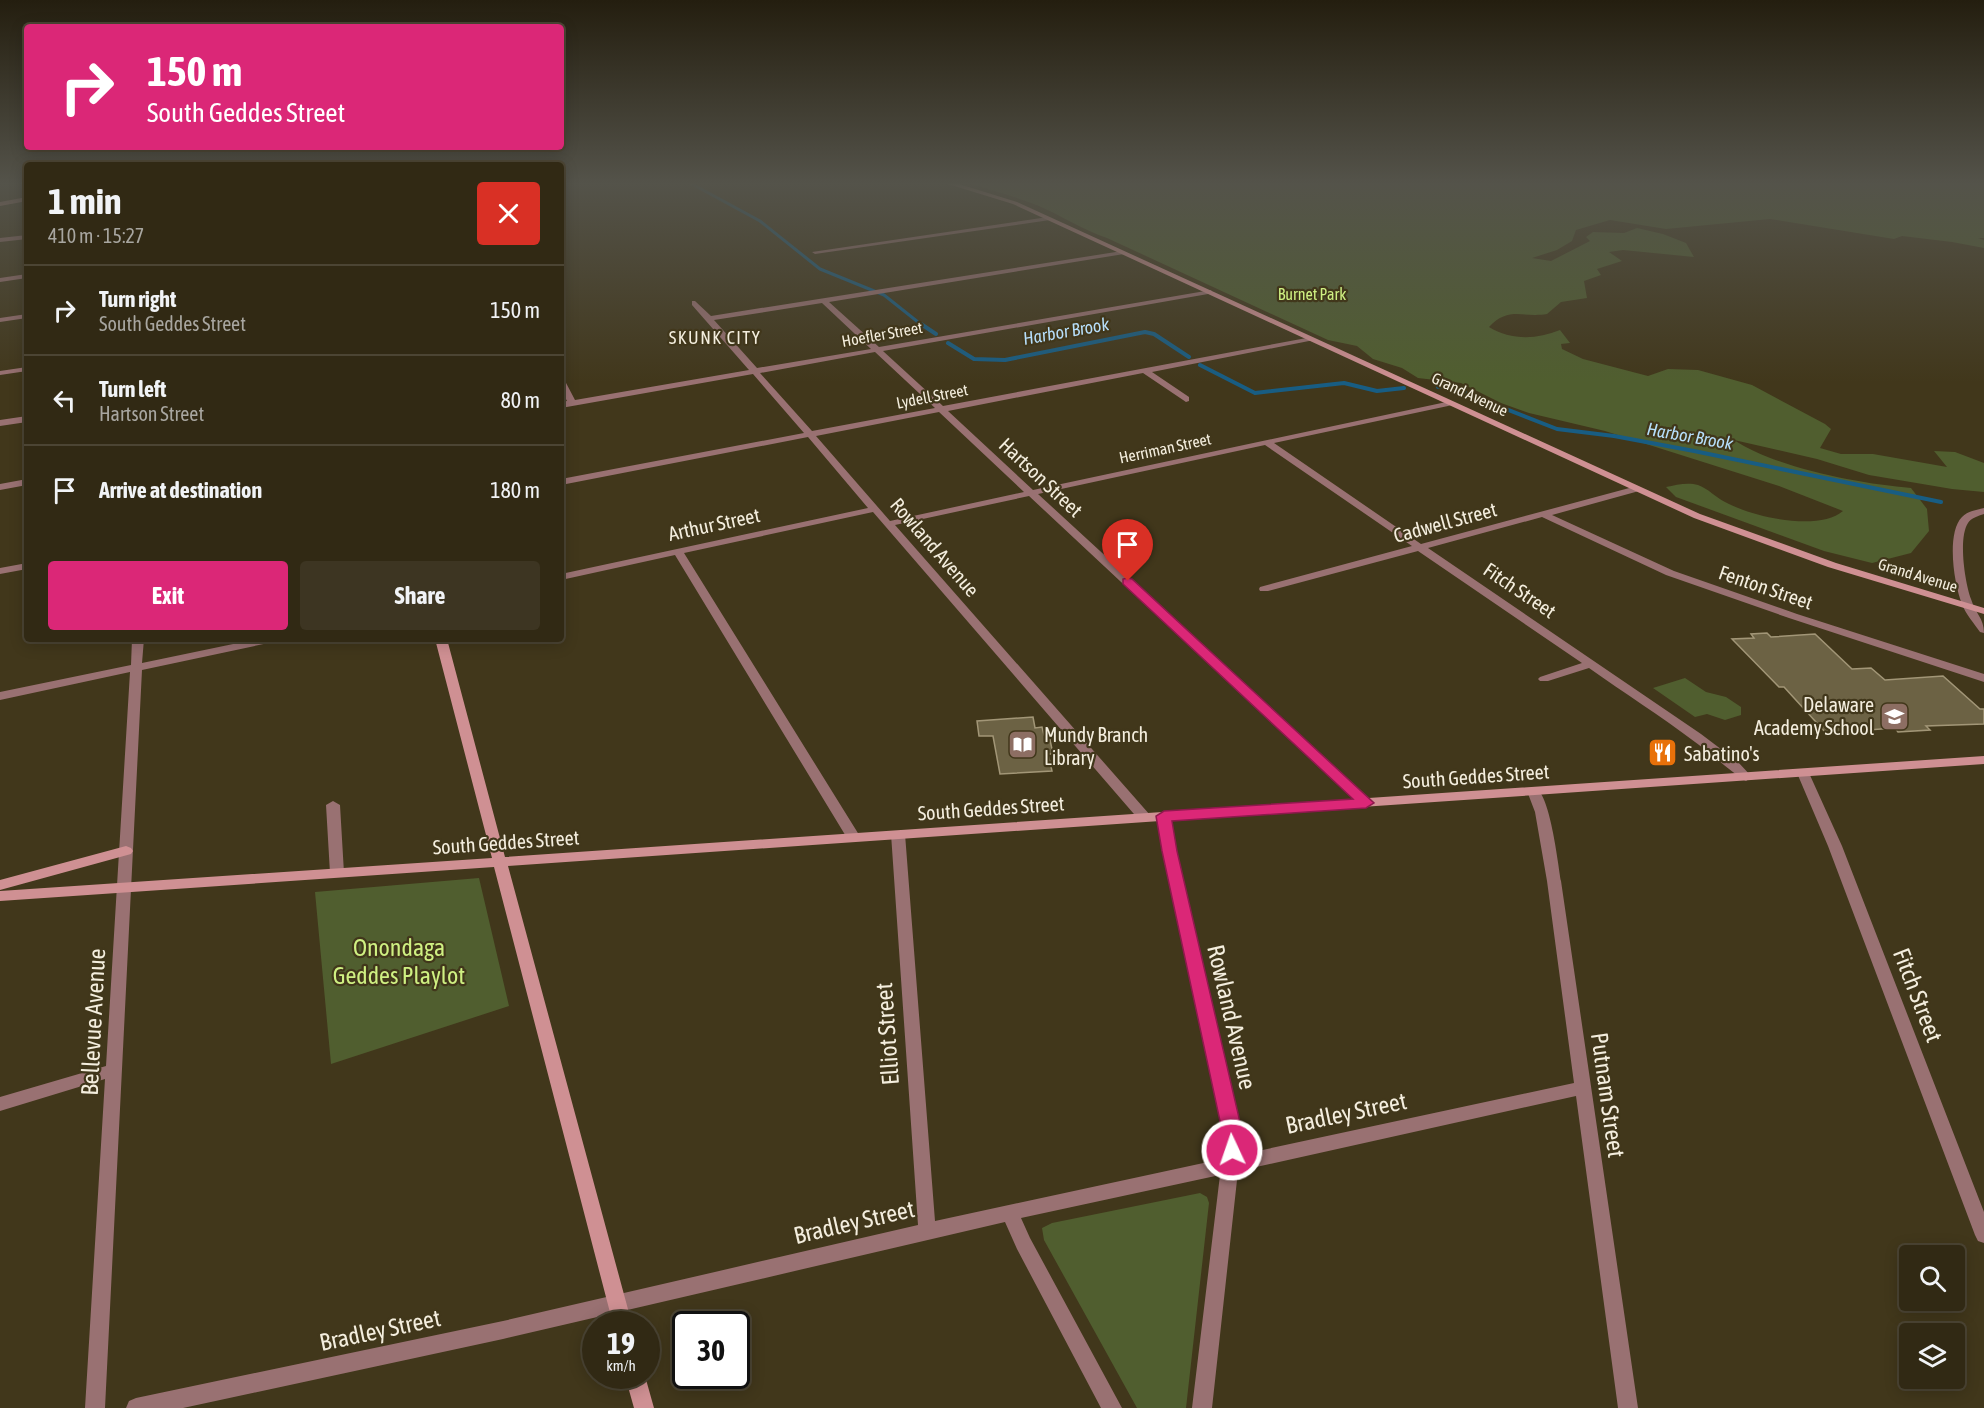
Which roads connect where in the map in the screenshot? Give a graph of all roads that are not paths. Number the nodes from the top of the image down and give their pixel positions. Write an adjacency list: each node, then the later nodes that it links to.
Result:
1 (831, 250): 3 (street)
2 (1115, 250): 4 (street, Grand Avenue)
3 (815, 252)
4 (1122, 253): 7 (street, Grand Avenue); 8 (street)
5 (24, 276): 6 (street)
6 (0, 279)
7 (1208, 292): 13 (street, Grand Avenue); 14 (street, Hoefler Street)
8 (823, 300): 11 (street); 14 (street, Hartson Street)
9 (695, 303): 11 (street, Rowland Avenue)
10 (24, 316): 12 (street)
11 (709, 319): 17 (street, Rowland Avenue)
12 (0, 320)
13 (1309, 339): 16 (street, Lydell Street); 21 (street, Grand Avenue)
14 (877, 350): 17 (street, Hoefler Street); 24 (street, Hartson Street)
15 (24, 369): 18 (street)
16 (1144, 370): 20 (street); 24 (street, Lydell Street)
17 (755, 372): 22 (street, Hoefler Street); 27 (street, Rowland Avenue)
18 (0, 373)
19 (564, 386): 22 (street)
20 (1186, 399)
21 (1448, 402): 28 (street, Herriman Street); 32 (street, Grand Avenue)
22 (573, 403): 23 (street, Hoefler Street)
23 (564, 404)
24 (941, 409): 27 (street, Lydell Street); 33 (street, Hartson Street)
25 (24, 419): 26 (street)
26 (0, 423)
27 (809, 435): 29 (street, Lydell Street); 34 (street, Rowland Avenue)
28 (1266, 442): 33 (street, Herriman Street); 40 (street, Fitch Street)
29 (564, 481)
30 (24, 483): 31 (street)
31 (0, 487)
32 (1636, 489): 36 (street, Cadwell Street); 46 (street, Grand Avenue)
33 (1031, 493): 39 (street, Herriman Street); 61 (street, Hartson Street)
34 (875, 509): 39 (street, Rowland Avenue); 41 (street, Arthur Street)
35 (1984, 511): 37 (street)
36 (1543, 514): 40 (street, Cadwell Street); 54 (street, Fenton Street)
37 (1971, 515): 38 (street); 46 (street)
38 (1984, 518)
39 (888, 524): 64 (street, Rowland Avenue)
40 (1421, 548): 45 (street, Cadwell Street); 52 (street, Fitch Street)
41 (678, 552): 44 (street, Arthur Street); 66 (street)
42 (24, 567): 43 (street)
43 (0, 571)
44 (564, 576)
45 (1264, 590)
46 (1968, 608): 47 (street, Grand Avenue); 48 (street)
47 (1984, 611)
48 (1984, 630)
49 (138, 642): 53 (street, Bellevue Avenue)
50 (258, 642): 53 (street)
51 (442, 642): 68 (street)
52 (1591, 664): 55 (street); 59 (street, Fitch Street)
53 (137, 667): 56 (street); 67 (street, Bellevue Avenue)
54 (1984, 678)
55 (1544, 679)
56 (0, 696)
57 (1984, 760): 58 (street, South Geddes Street)
58 (1803, 773): 59 (street, South Geddes Street); 79 (street, Fitch Street)
59 (1746, 777): 60 (street, South Geddes Street)
60 (1533, 791): 61 (street, South Geddes Street); 74 (street, Putnam Street)
61 (1366, 803): 63 (street, South Geddes Street)
62 (333, 805): 69 (street)
63 (1164, 816): 64 (street, South Geddes Street); 76 (street, Rowland Avenue)
64 (1145, 818): 65 (street, South Geddes Street)
65 (898, 834): 66 (street, South Geddes Street); 78 (street, Elliot Street)
66 (854, 838): 68 (street, South Geddes Street)
67 (126, 851): 70 (street); 71 (street, Bellevue Avenue)
68 (501, 862): 69 (street, South Geddes Street); 80 (street)
69 (337, 873): 71 (street, South Geddes Street)
70 (0, 885)
71 (124, 887): 72 (street, South Geddes Street); 73 (street, Bellevue Avenue)
72 (0, 896)
73 (115, 1070): 75 (street); 83 (street, Bellevue Avenue)
74 (1583, 1089): 76 (street, Bradley Street); 88 (street, Putnam Street)
75 (0, 1104)
76 (1230, 1165): 77 (street, Bradley Street); 87 (street, Rowland Avenue)
77 (1010, 1214): 78 (street, Bradley Street); 86 (street)
78 (927, 1231): 80 (street, Bradley Street)
79 (1984, 1235)
80 (616, 1303): 81 (street); 84 (street, Bradley Street)
81 (618, 1311)
82 (639, 1389): 85 (street)
83 (95, 1408)
84 (136, 1408)
85 (644, 1408)
86 (1112, 1408)
87 (1202, 1408)
88 (1628, 1408)

